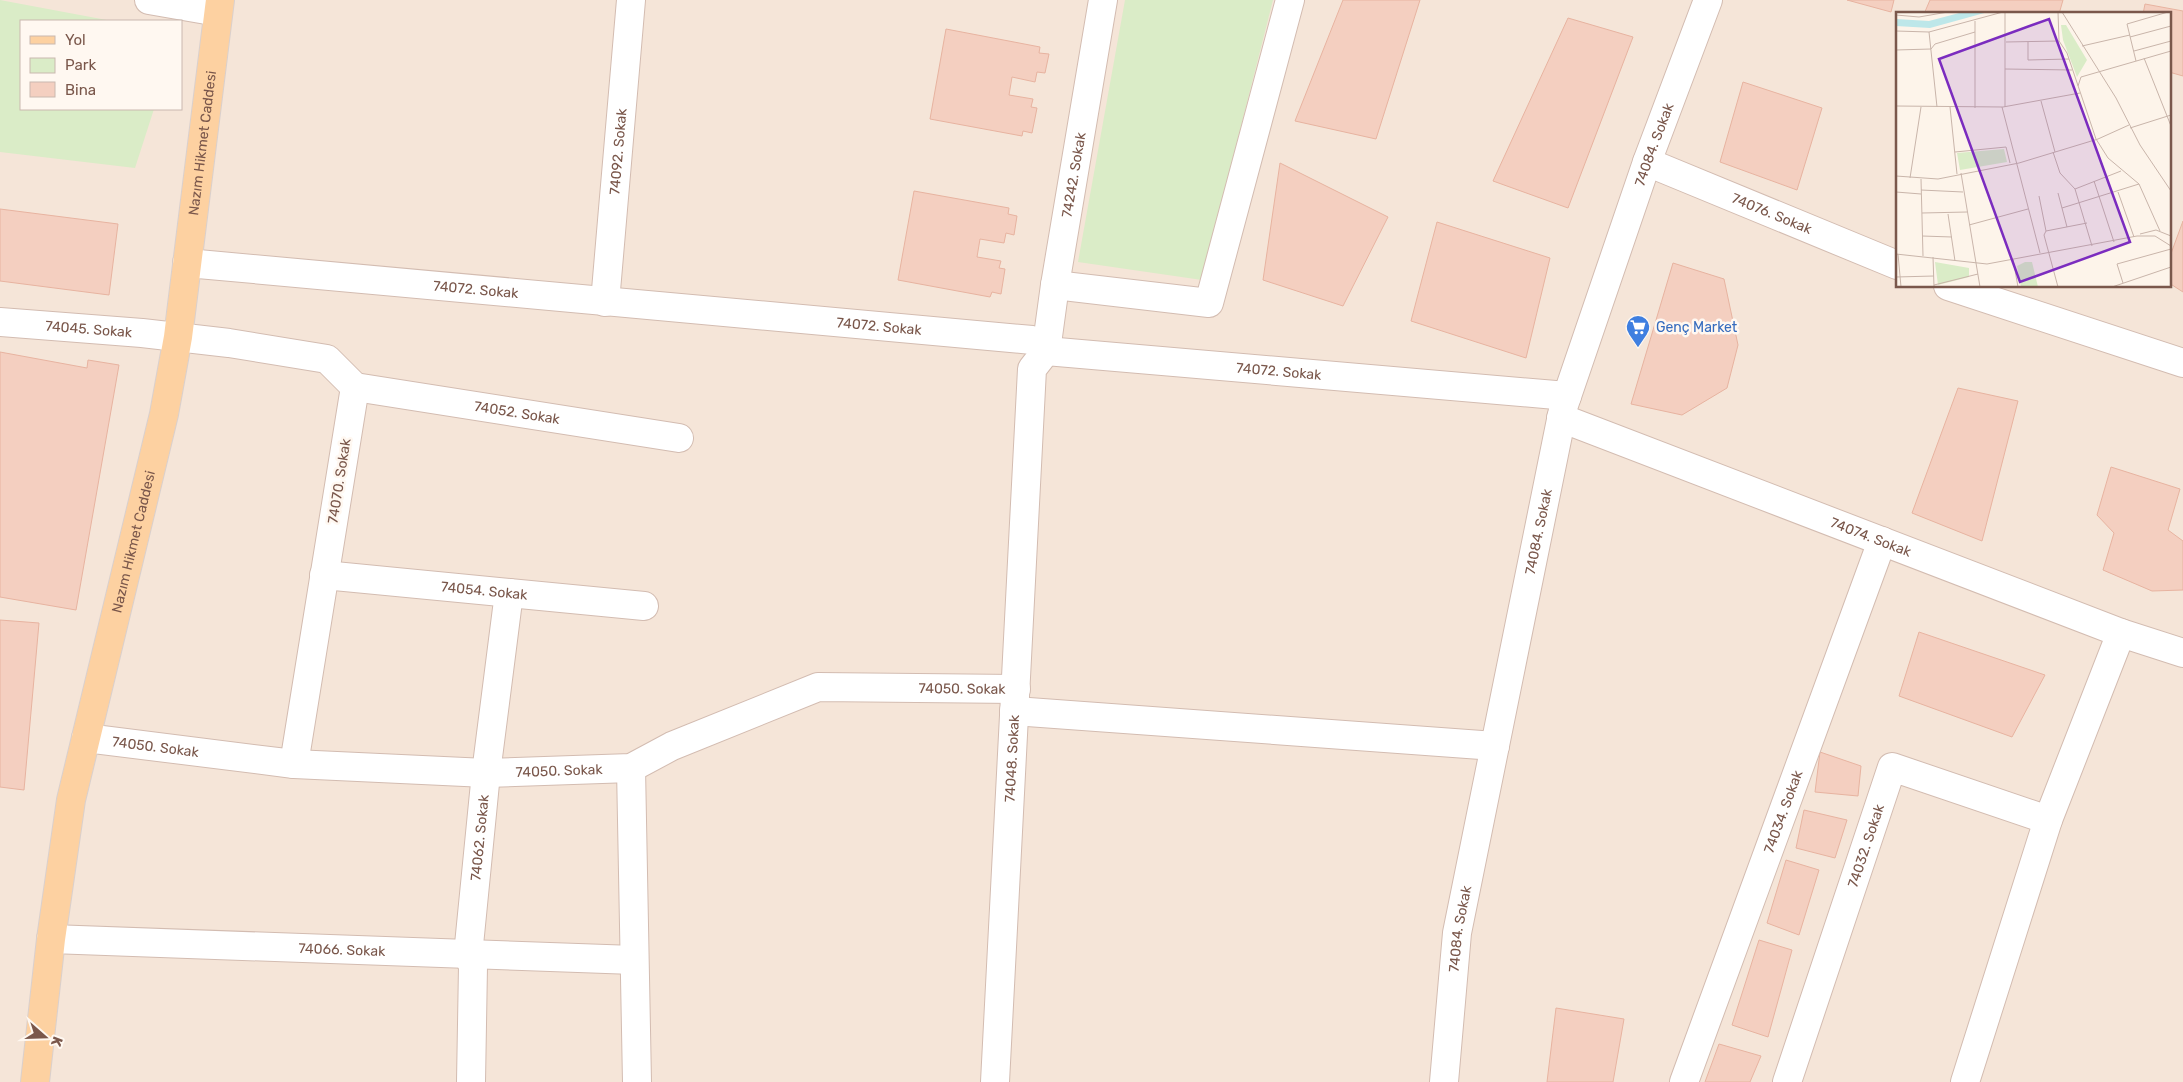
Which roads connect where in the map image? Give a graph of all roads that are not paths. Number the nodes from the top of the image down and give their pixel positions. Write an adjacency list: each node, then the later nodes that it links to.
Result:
1 (149, 0): 6 (street)
2 (631, 0): 12 (street, 74092. Sokak)
3 (1103, 0): 10 (street, 74242. Sokak)
4 (1290, 0): 10 (street)
5 (1708, 0): 7 (street, 74084. Sokak)
6 (219, 6): 8 (main road, Nazım Hikmet Caddesi)
7 (1647, 162): 9 (street, 74076. Sokak); 18 (street, 74084. Sokak)
8 (187, 263): 12 (street, 74072. Sokak); 14 (main road, Nazım Hikmet Caddesi)
9 (1896, 265)
10 (1054, 285): 15 (street, 74242. Sokak)
11 (1954, 288): 16 (street)
12 (605, 302): 15 (street, 74072. Sokak)
13 (0, 322): 14 (street, 74045. Sokak)
14 (178, 337): 17 (street); 27 (main road, Nazım Hikmet Caddesi)
15 (1046, 351): 18 (street, 74072. Sokak); 26 (street, 74048. Sokak)
16 (2183, 363)
17 (355, 387): 19 (street, 74052. Sokak); 21 (street, 74070. Sokak)
18 (1564, 407): 20 (street, 74074. Sokak); 28 (street, 74084. Sokak)
19 (679, 438)
20 (1882, 541): 24 (street, 74074. Sokak); 41 (street, 74034. Sokak)
21 (324, 575): 22 (street, 74054. Sokak); 29 (street, 74070. Sokak)
22 (509, 593): 23 (street, 74054. Sokak); 31 (street, 74062. Sokak)
23 (644, 606)
24 (2121, 633): 25 (street, 74074. Sokak); 32 (street)
25 (2183, 653)
26 (1015, 700): 28 (street, 74050. Sokak); 30 (street, 74050. Sokak); 39 (street, 74048. Sokak)
27 (86, 738): 29 (street, 74050. Sokak); 33 (main road, Nazım Hikmet Caddesi)
28 (1494, 746): 40 (street, 74084. Sokak)
29 (294, 764): 31 (street, 74050. Sokak)
30 (631, 768): 31 (street, 74050. Sokak); 35 (street)
31 (486, 773): 34 (street, 74062. Sokak)
32 (2048, 820): 42 (street, 74032. Sokak); 43 (street)
33 (50, 939): 34 (street, 74066. Sokak); 36 (main road, Nazım Hikmet Caddesi)
34 (468, 955): 35 (street, 74066. Sokak); 37 (street, 74062. Sokak)
35 (634, 960): 38 (street)
36 (35, 1082)
37 (471, 1082)
38 (637, 1082)
39 (995, 1082)
40 (1444, 1082)
41 (1684, 1082)
42 (1787, 1082)
43 (1965, 1082)

